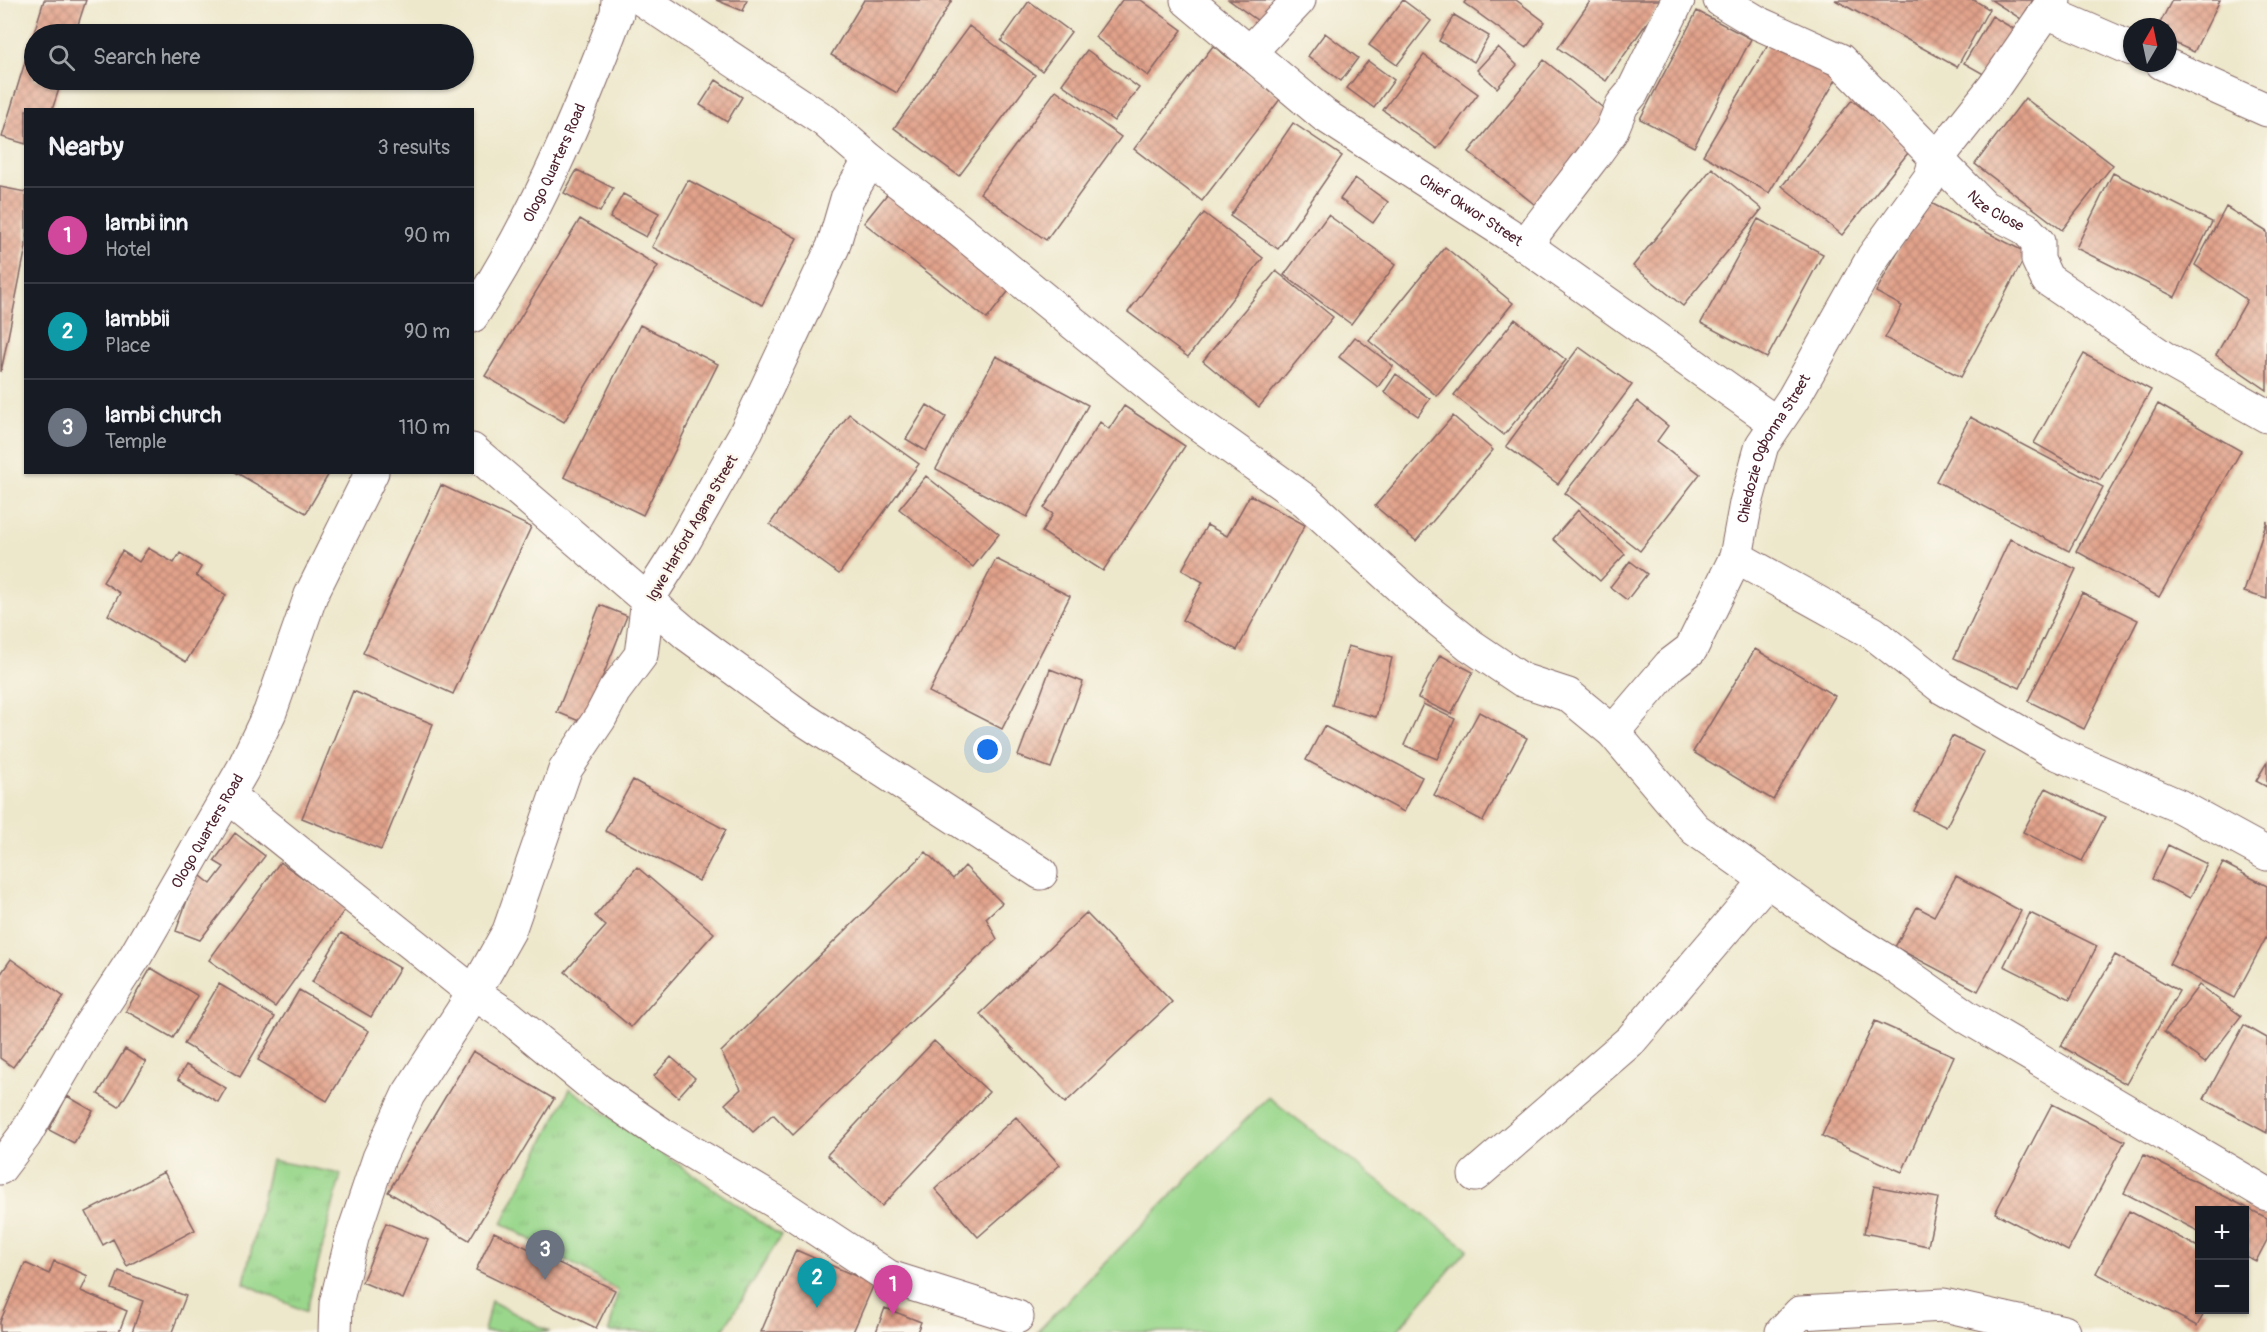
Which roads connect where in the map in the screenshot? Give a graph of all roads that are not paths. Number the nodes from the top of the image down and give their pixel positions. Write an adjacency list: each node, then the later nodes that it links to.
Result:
1 (618, 0): 15 (street, Ologo Quarters Road)
2 (643, 0): 12 (street)
3 (1187, 0): 9 (street, Chief Okwor Street)
4 (1299, 0): 9 (street)
5 (1678, 0): 14 (street, Chief Okwor Street)
6 (1720, 0): 13 (street, Nze Close)
7 (2051, 6): 8 (street); 13 (street, Chiedozie Ogbonna Street)
8 (2123, 45)
9 (1250, 52): 14 (street, Chief Okwor Street)
10 (2177, 70): 11 (street)
11 (2267, 110)
12 (870, 160): 21 (street, Igwe Harford Agana Street); 22 (street)
13 (1936, 160): 16 (street, Nze Close); 17 (street, Chiedozie Ogbonna Street)
14 (1525, 244): 17 (street)
15 (474, 313)
16 (2267, 416)
17 (1776, 423): 20 (street, Chiedozie Ogbonna Street)
18 (474, 452): 21 (street)
19 (371, 474): 23 (street, Ologo Quarters Road)
20 (1736, 557): 22 (street, Chiedozie Ogbonna Street); 24 (street)
21 (648, 599): 25 (street); 27 (street, Igwe Harford Agana Street)
22 (1613, 732): 26 (street)
23 (228, 796): 27 (street); 28 (street, Ologo Quarters Road)
24 (2267, 854)
25 (1041, 873)
26 (1767, 880): 29 (street); 30 (street)
27 (474, 993): 31 (street); 32 (street, Igwe Harford Agana Street)
28 (0, 1168)
29 (1474, 1174)
30 (2267, 1194)
31 (1017, 1317)
32 (335, 1332)
33 (1782, 1332): 34 (street)
34 (2064, 1332)

